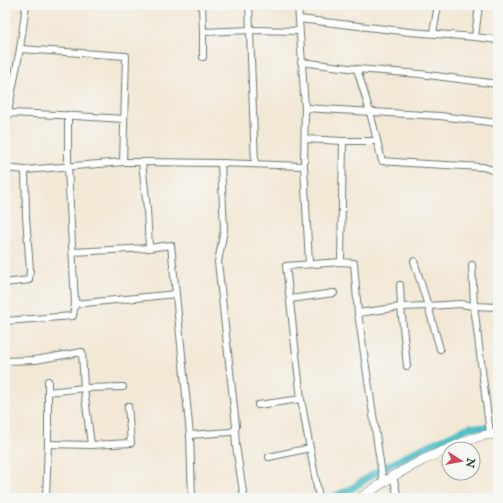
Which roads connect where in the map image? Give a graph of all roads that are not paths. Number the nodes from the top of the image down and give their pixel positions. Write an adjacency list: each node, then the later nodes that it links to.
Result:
1 (26, 5): 14 (street)
2 (202, 5): 10 (street)
3 (249, 5): 8 (street)
4 (298, 5): 7 (street)
5 (438, 5): 11 (street)
6 (479, 5): 12 (street)
7 (299, 19): 9 (street); 11 (street)
8 (251, 30): 9 (street); 10 (street); 32 (street)
9 (300, 31): 16 (street)
10 (203, 32): 15 (street)
11 (433, 33): 12 (street)
12 (475, 37): 13 (street)
13 (498, 40)
14 (20, 49): 21 (street); 23 (street)
15 (203, 57)
16 (301, 62): 17 (street); 19 (street)
17 (357, 69): 18 (street); 20 (street)
18 (498, 84)
19 (305, 108): 20 (street); 26 (street)
20 (370, 112): 24 (street); 28 (street)
21 (8, 113): 22 (street); 25 (street)
22 (68, 115): 23 (street); 33 (street)
23 (124, 119): 29 (street)
24 (498, 123)
25 (5, 128)
26 (305, 139): 27 (street); 34 (street)
27 (343, 141): 28 (street); 41 (street)
28 (377, 141): 37 (street)
29 (123, 162): 30 (street); 33 (street)
30 (142, 162): 31 (street); 38 (street)
31 (221, 162): 32 (street); 66 (street)
32 (255, 164): 34 (street)
33 (68, 166): 36 (street); 39 (street)
34 (304, 166): 42 (street)
35 (5, 168): 36 (street)
36 (26, 170): 44 (street)
37 (498, 172)
38 (149, 248): 39 (street); 47 (street)
39 (73, 252): 49 (street)
40 (414, 261): 50 (street)
41 (341, 262): 42 (street); 54 (street)
42 (310, 264): 48 (street)
43 (472, 265): 51 (street)
44 (5, 283)
45 (400, 285): 53 (street)
46 (334, 293): 48 (street)
47 (176, 294): 49 (street); 68 (street)
48 (290, 299): 63 (street)
49 (76, 304): 55 (street)
50 (428, 306): 51 (street); 53 (street); 56 (street)
51 (474, 306): 52 (street); 67 (street)
52 (498, 306)
53 (401, 307): 54 (street); 58 (street)
54 (358, 313): 74 (street)
55 (5, 321)
56 (440, 349)
57 (5, 361): 61 (street)
58 (407, 366)
59 (48, 381): 62 (street)
60 (124, 387): 61 (street)
61 (84, 388): 62 (street); 70 (street)
62 (48, 392): 69 (street)
63 (301, 399): 65 (street); 71 (street)
64 (128, 406): 70 (street)
65 (258, 406)
66 (235, 430): 68 (street); 78 (street)
67 (493, 434): 73 (main road)
68 (190, 435): 77 (street)
69 (48, 444): 70 (street); 76 (street)
70 (91, 445)
71 (310, 448): 72 (street); 75 (street)
72 (269, 457)
73 (393, 476): 74 (main road); 80 (street)
74 (383, 482): 79 (main road)
75 (317, 497)
76 (46, 498)
77 (192, 498)
78 (244, 498)
79 (360, 498)
80 (398, 498)

